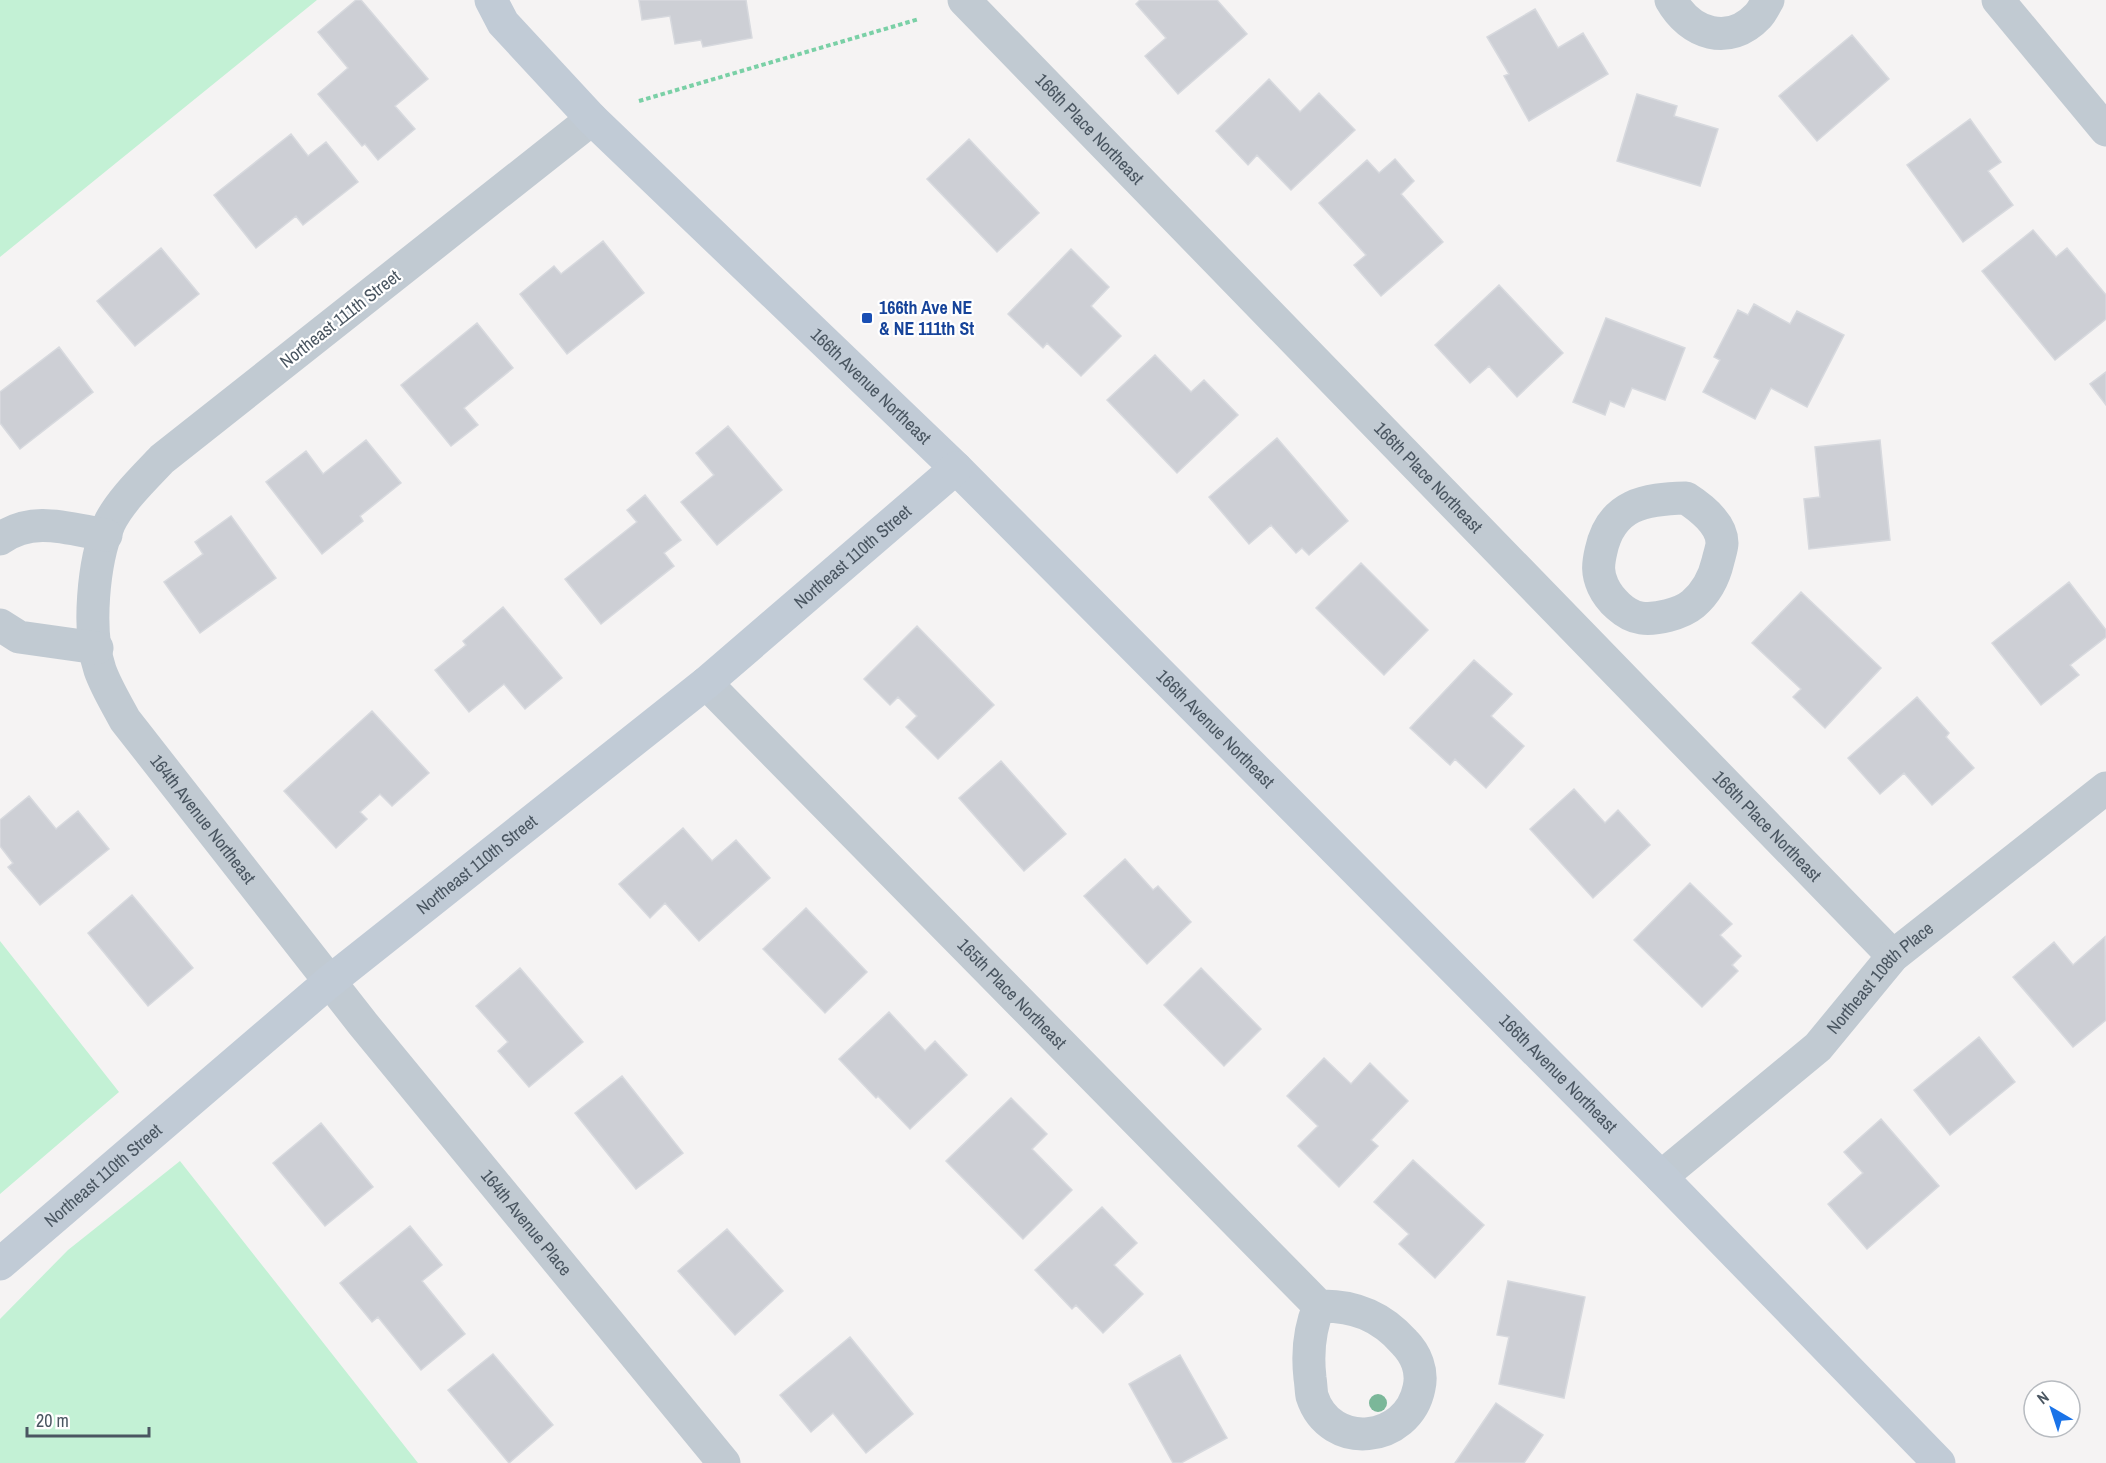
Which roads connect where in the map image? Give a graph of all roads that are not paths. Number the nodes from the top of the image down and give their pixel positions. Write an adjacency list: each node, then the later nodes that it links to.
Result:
1 (491, 0): 6 (street, 166th Avenue Northeast)
2 (964, 0): 14 (street, 166th Place Northeast)
3 (1671, 0): 4 (street)
4 (1768, 0)
5 (1998, 0): 7 (street)
6 (592, 119): 8 (street, 166th Avenue Northeast); 9 (street, Northeast 111th Street)
7 (2106, 130)
8 (956, 468): 16 (street, Northeast 110th Street); 20 (street, 166th Avenue Northeast)
9 (106, 536): 10 (street); 11 (street, Northeast 111th Street)
10 (0, 539)
11 (92, 596): 15 (street, 164th Avenue Northeast)
12 (1613, 600): 14 (street)
13 (0, 625): 15 (street)
14 (1578, 631): 18 (street, 166th Place Northeast)
15 (96, 648): 19 (street, 164th Avenue Northeast)
16 (706, 683): 19 (street, Northeast 110th Street); 22 (street, 165th Place Northeast)
17 (2106, 788): 18 (street, Northeast 108th Place)
18 (1893, 956): 20 (street, Northeast 108th Place)
19 (329, 982): 21 (street, Northeast 110th Street); 23 (street, 164th Avenue Place)
20 (1661, 1177): 24 (street, 166th Avenue Northeast)
21 (0, 1264)
22 (1319, 1306)
23 (724, 1463)
24 (1939, 1463)

